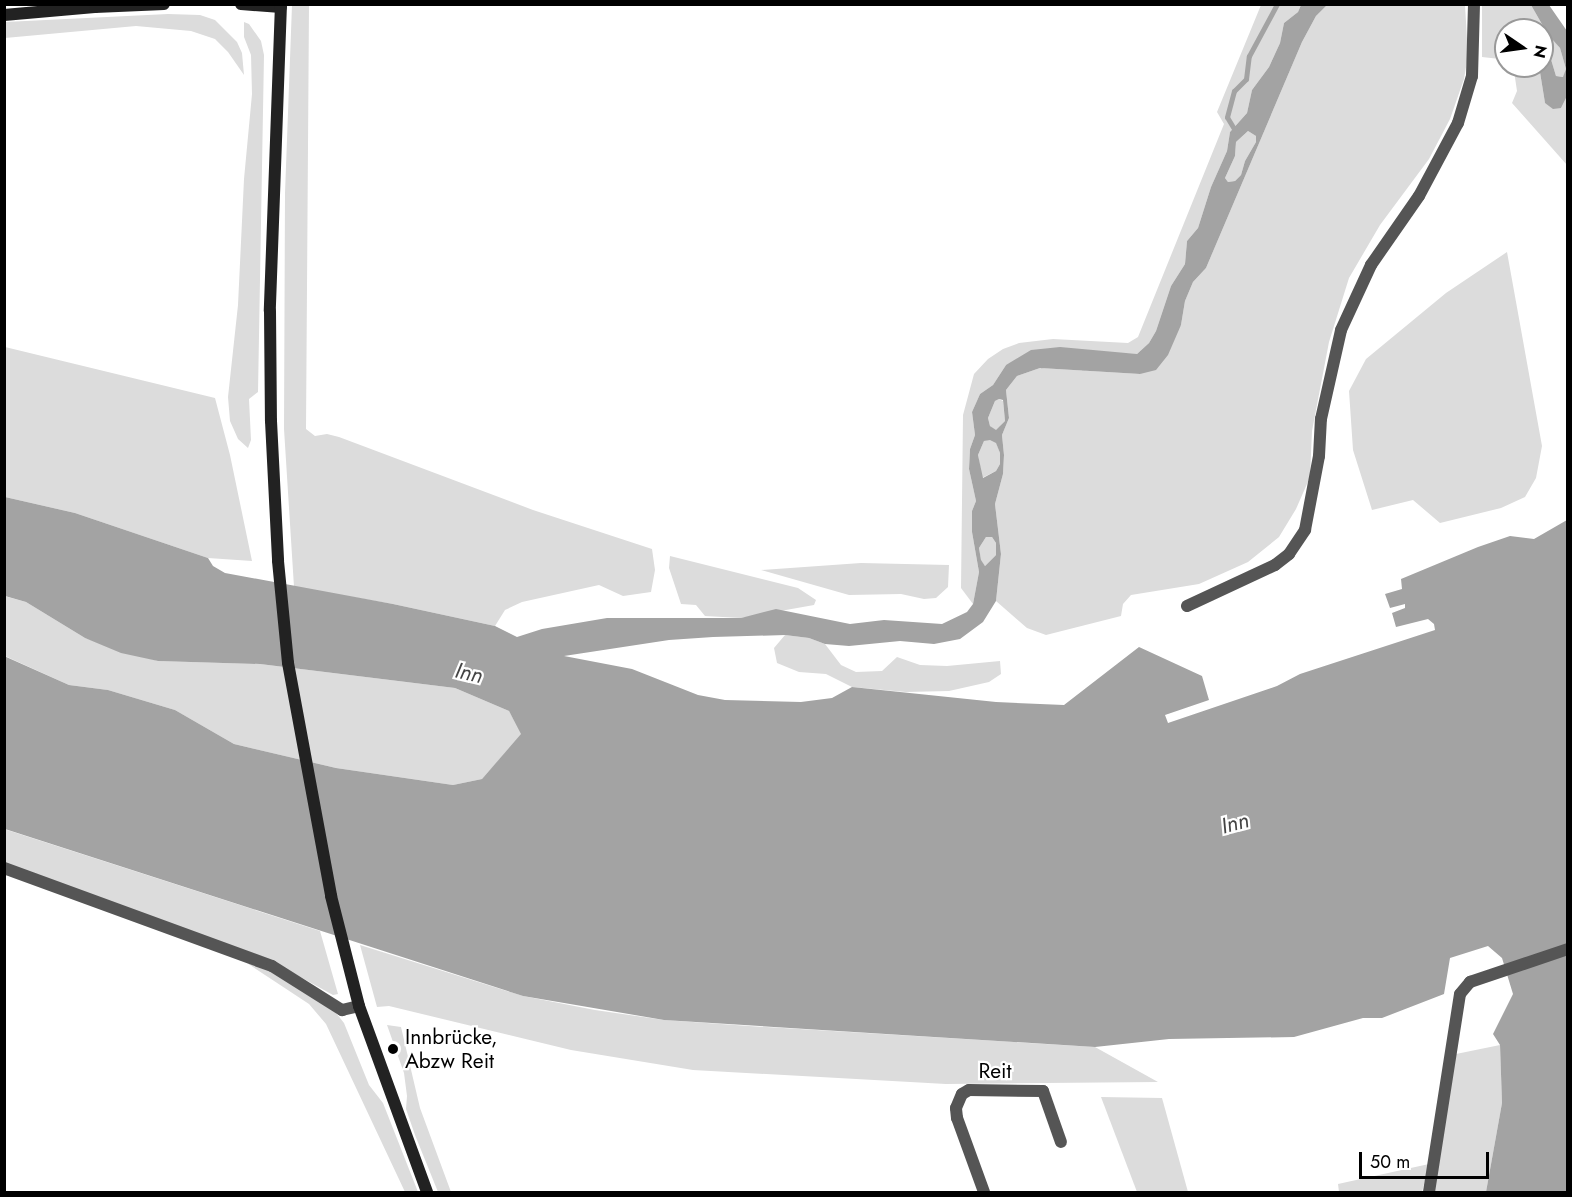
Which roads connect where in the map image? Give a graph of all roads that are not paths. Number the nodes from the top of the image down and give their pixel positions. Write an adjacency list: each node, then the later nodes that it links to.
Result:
1 (164, 4): 5 (street)
2 (241, 4): 4 (street)
3 (1474, 4): 6 (street)
4 (281, 6): 9 (street)
5 (4, 15)
6 (1187, 606)
7 (4, 868): 9 (street)
8 (1568, 949): 13 (street)
9 (359, 1006): 11 (street)
10 (1061, 1142): 12 (street, Reit)
11 (427, 1192)
12 (984, 1192)
13 (1430, 1192)

